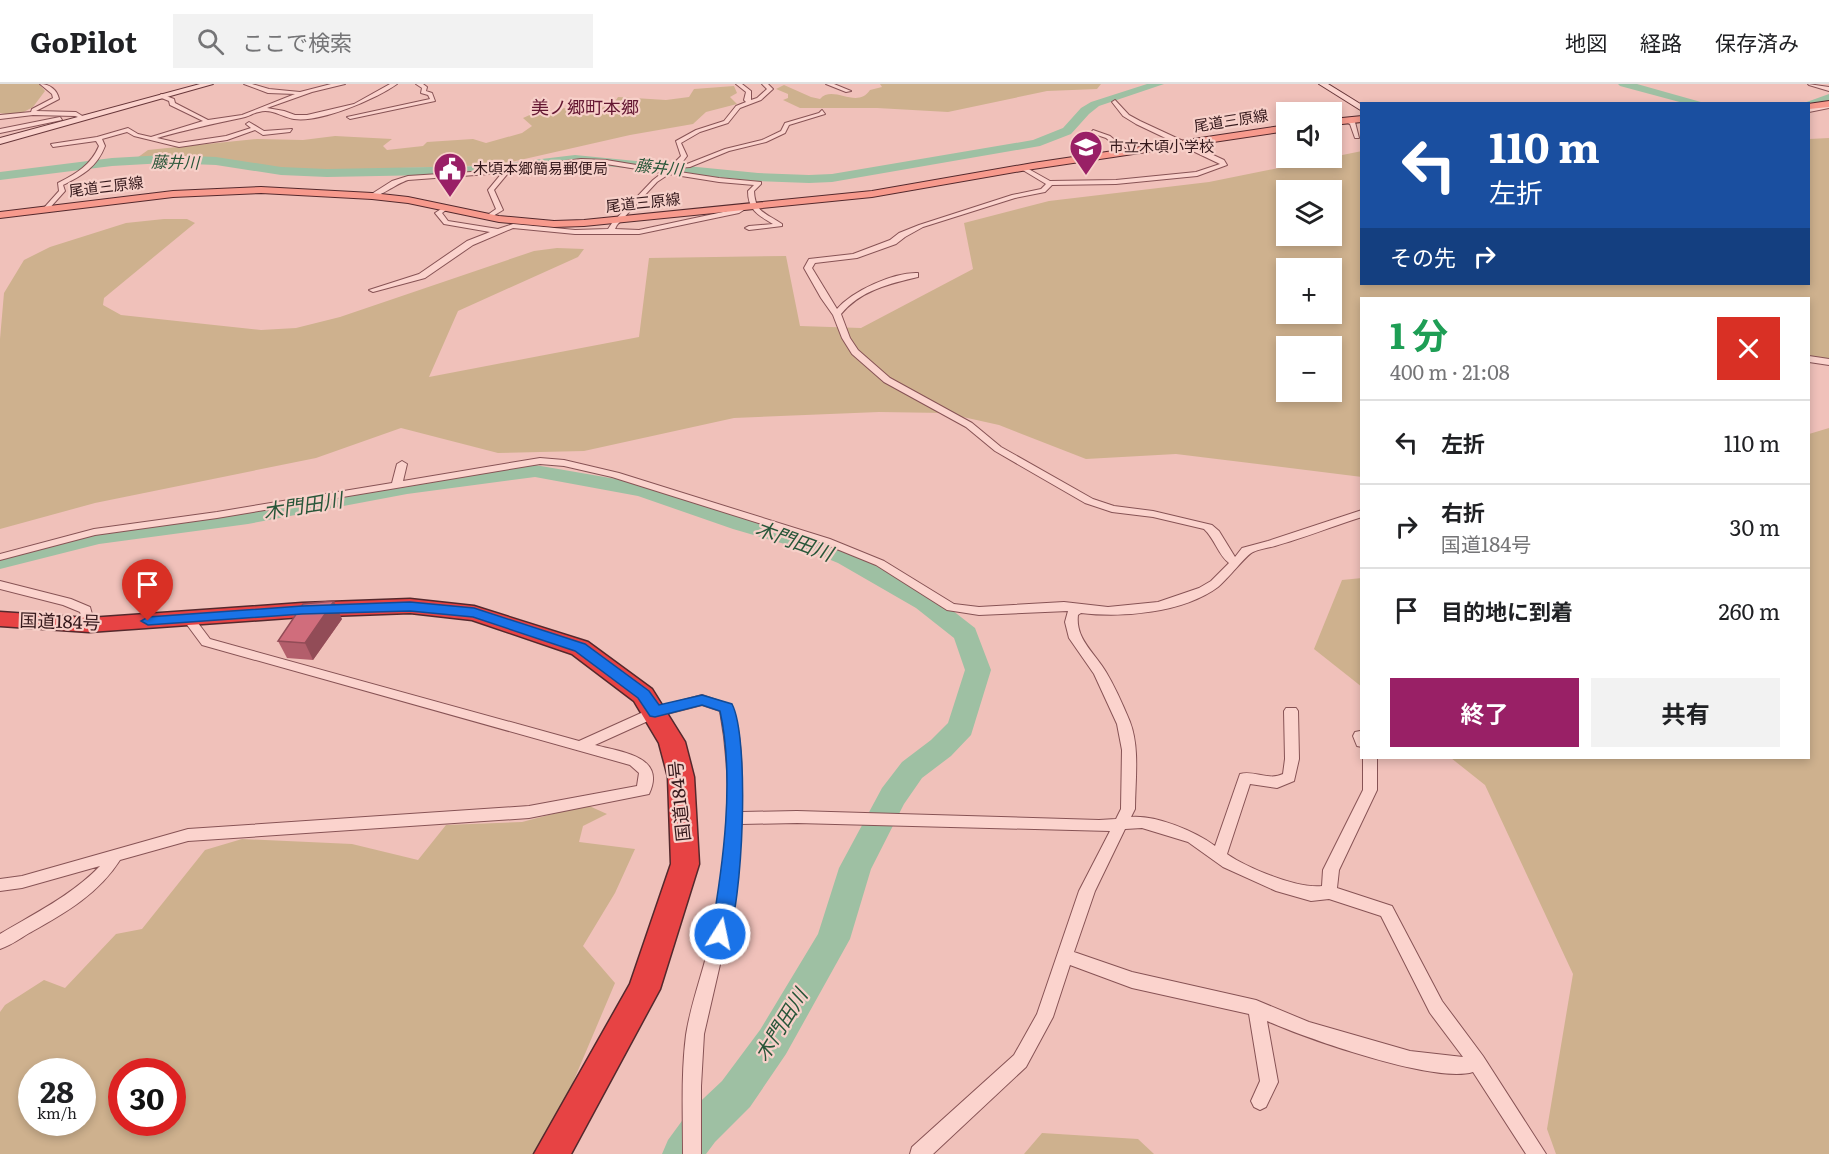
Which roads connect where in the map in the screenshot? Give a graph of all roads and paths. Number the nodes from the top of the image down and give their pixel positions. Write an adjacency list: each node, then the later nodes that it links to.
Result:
1 (43, 84): 24 (street)
2 (209, 84): 16 (street)
3 (247, 84): 15 (street)
4 (342, 84): 15 (street)
5 (388, 84): 6 (street)
6 (395, 84): 22 (street)
7 (419, 84): 28 (street)
8 (739, 84): 17 (street)
9 (765, 84): 17 (street)
10 (829, 84): 14 (street)
11 (1323, 84): 20 (street)
12 (1811, 84): 13 (street)
13 (1829, 88)
14 (848, 91)
15 (299, 93): 22 (street)
16 (161, 96): 27 (street); 32 (street)
17 (750, 102): 45 (street)
18 (1115, 102): 42 (street)
19 (1827, 105): 21 (main road)
20 (1360, 108)
21 (1810, 108)
22 (260, 109): 25 (street)
23 (822, 112): 45 (street)
24 (33, 113): 26 (street); 27 (street)
25 (239, 116): 32 (street); 33 (street)
26 (0, 117)
27 (80, 117): 36 (street); 41 (street)
28 (350, 117)
29 (1360, 119): 30 (main road)
30 (1346, 120): 31 (main road); 39 (street)
31 (1342, 121)
32 (207, 122): 38 (street)
33 (255, 128): 34 (street); 38 (street)
34 (290, 130)
35 (1276, 130): 42 (main road, 尾道三原線)
36 (0, 131)
37 (1093, 132): 44 (street)
38 (154, 137): 40 (street)
39 (1357, 137)
40 (98, 139): 43 (street); 53 (street)
41 (0, 141)
42 (1186, 143): 44 (main road, 尾道三原線); 49 (street)
43 (53, 145)
44 (1127, 153): 46 (main road, 尾道三原線)
45 (676, 166): 48 (street)
46 (1023, 168): 49 (street); 51 (main road, 尾道三原線)
47 (507, 171): 48 (street); 50 (street); 55 (street)
48 (667, 172): 51 (street); 56 (street)
49 (1049, 183): 62 (street)
50 (372, 196): 52 (main road, 尾道三原線); 53 (main road, 尾道三原線)
51 (749, 207): 56 (main road, 尾道三原線); 57 (street)
52 (446, 208): 55 (main road, 尾道三原線); 58 (street)
53 (45, 210): 54 (main road, 尾道三原線)
54 (0, 215)
55 (488, 217): 56 (main road, 尾道三原線)
56 (614, 226): 58 (street); 59 (street)
57 (749, 228)
58 (503, 229): 61 (street)
59 (549, 235)
60 (915, 275): 62 (street)
61 (374, 290)
62 (837, 314): 69 (street)
63 (1810, 359): 64 (street)
64 (1829, 362)
65 (402, 464): 66 (street)
66 (397, 484): 68 (street); 71 (street)
67 (1360, 514): 69 (street)
68 (0, 556)
69 (1237, 562): 71 (street)
70 (0, 585): 74 (street)
71 (1078, 609): 80 (street)
72 (188, 618): 74 (highway, 国道184号); 76 (highway, 国道184号); 77 (street)
73 (0, 620): 74 (highway, 国道184号)
74 (89, 625)
75 (1291, 711): 82 (street)
76 (655, 712): 77 (street); 79 (street); 90 (highway, 国道184号)
77 (580, 746): 81 (street)
78 (1370, 759): 84 (street)
79 (733, 818): 80 (street); 91 (street)
80 (1122, 824): 82 (street); 86 (street)
81 (115, 856): 83 (street); 85 (street)
82 (1219, 856): 84 (street)
83 (0, 885)
84 (1329, 892): 88 (street)
85 (0, 942)
86 (1066, 956): 87 (street); 92 (street)
87 (1256, 1008): 88 (street); 89 (street)
88 (1477, 1062): 93 (street)
89 (1260, 1101)
90 (552, 1154)
91 (692, 1154)
92 (920, 1154)
93 (1537, 1154)

